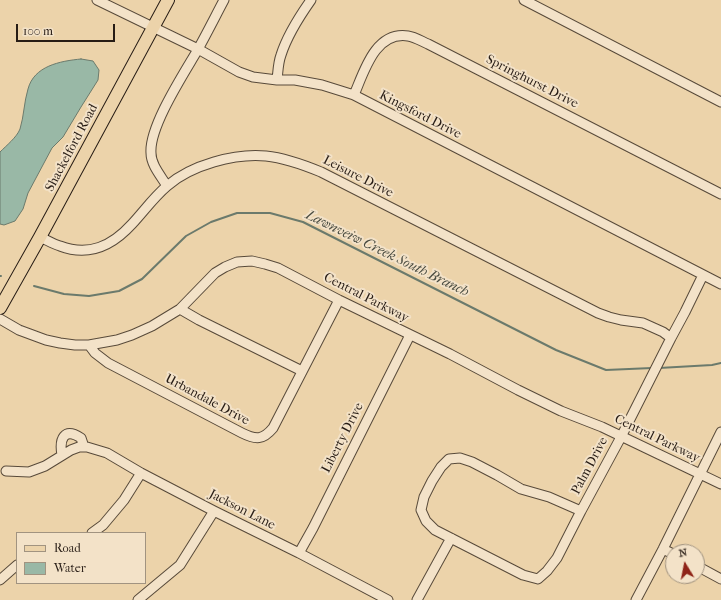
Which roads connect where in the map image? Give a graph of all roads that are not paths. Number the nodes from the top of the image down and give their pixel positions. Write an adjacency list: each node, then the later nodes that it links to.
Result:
1 (97, 0): 7 (street, Kingsford Drive)
2 (168, 0): 7 (main road, Shackelford Road)
3 (224, 0): 8 (street)
4 (311, 0): 9 (street)
5 (524, 0): 6 (street)
6 (540, 4): 11 (street)
7 (153, 28): 8 (street, Kingsford Drive); 14 (main road, Shackelford Road)
8 (198, 49): 9 (street, Kingsford Drive); 12 (street)
9 (277, 80): 10 (street, Kingsford Drive)
10 (354, 95): 13 (street, Springhurst Drive); 15 (street, Kingsford Drive)
11 (721, 102)
12 (167, 186): 14 (street, Leisure Drive); 22 (street, Leisure Drive)
13 (721, 194)
14 (40, 237): 18 (main road, Shackelford Road)
15 (703, 275): 16 (street, Kingsford Drive); 22 (street, Palm Drive)
16 (721, 284)
17 (339, 300): 19 (street, Central Parkway); 21 (street, Central Parkway); 24 (street, Urbandale Drive)
18 (0, 308)
19 (180, 309): 23 (street, Central Parkway); 24 (street)
20 (0, 319): 23 (street, Central Parkway)
21 (410, 335): 26 (street, Central Parkway); 38 (street, Liberty Drive)
22 (671, 338): 26 (street, Palm Drive)
23 (89, 345): 24 (street, Urbandale Drive)
24 (302, 371)
25 (721, 432): 31 (street)
26 (621, 437): 31 (street, Central Parkway); 33 (street, Palm Drive)
27 (84, 447): 28 (street); 28 (street); 30 (street, Jackson Lane)
28 (62, 455): 29 (street)
29 (6, 471)
30 (141, 473): 34 (street, Jackson Lane); 35 (street)
31 (699, 474): 32 (street, Central Parkway); 37 (street)
32 (721, 484)
33 (581, 511): 36 (street, Palm Drive); 36 (street)
34 (214, 512): 38 (street, Jackson Lane); 43 (street)
35 (94, 532)
36 (451, 538): 45 (street)
37 (663, 549): 46 (street)
38 (299, 553): 44 (street, Jackson Lane)
39 (16, 566): 42 (street)
40 (705, 570): 41 (street)
41 (721, 579)
42 (0, 580)
43 (138, 600)
44 (388, 600)
45 (417, 600)
46 (636, 600)

